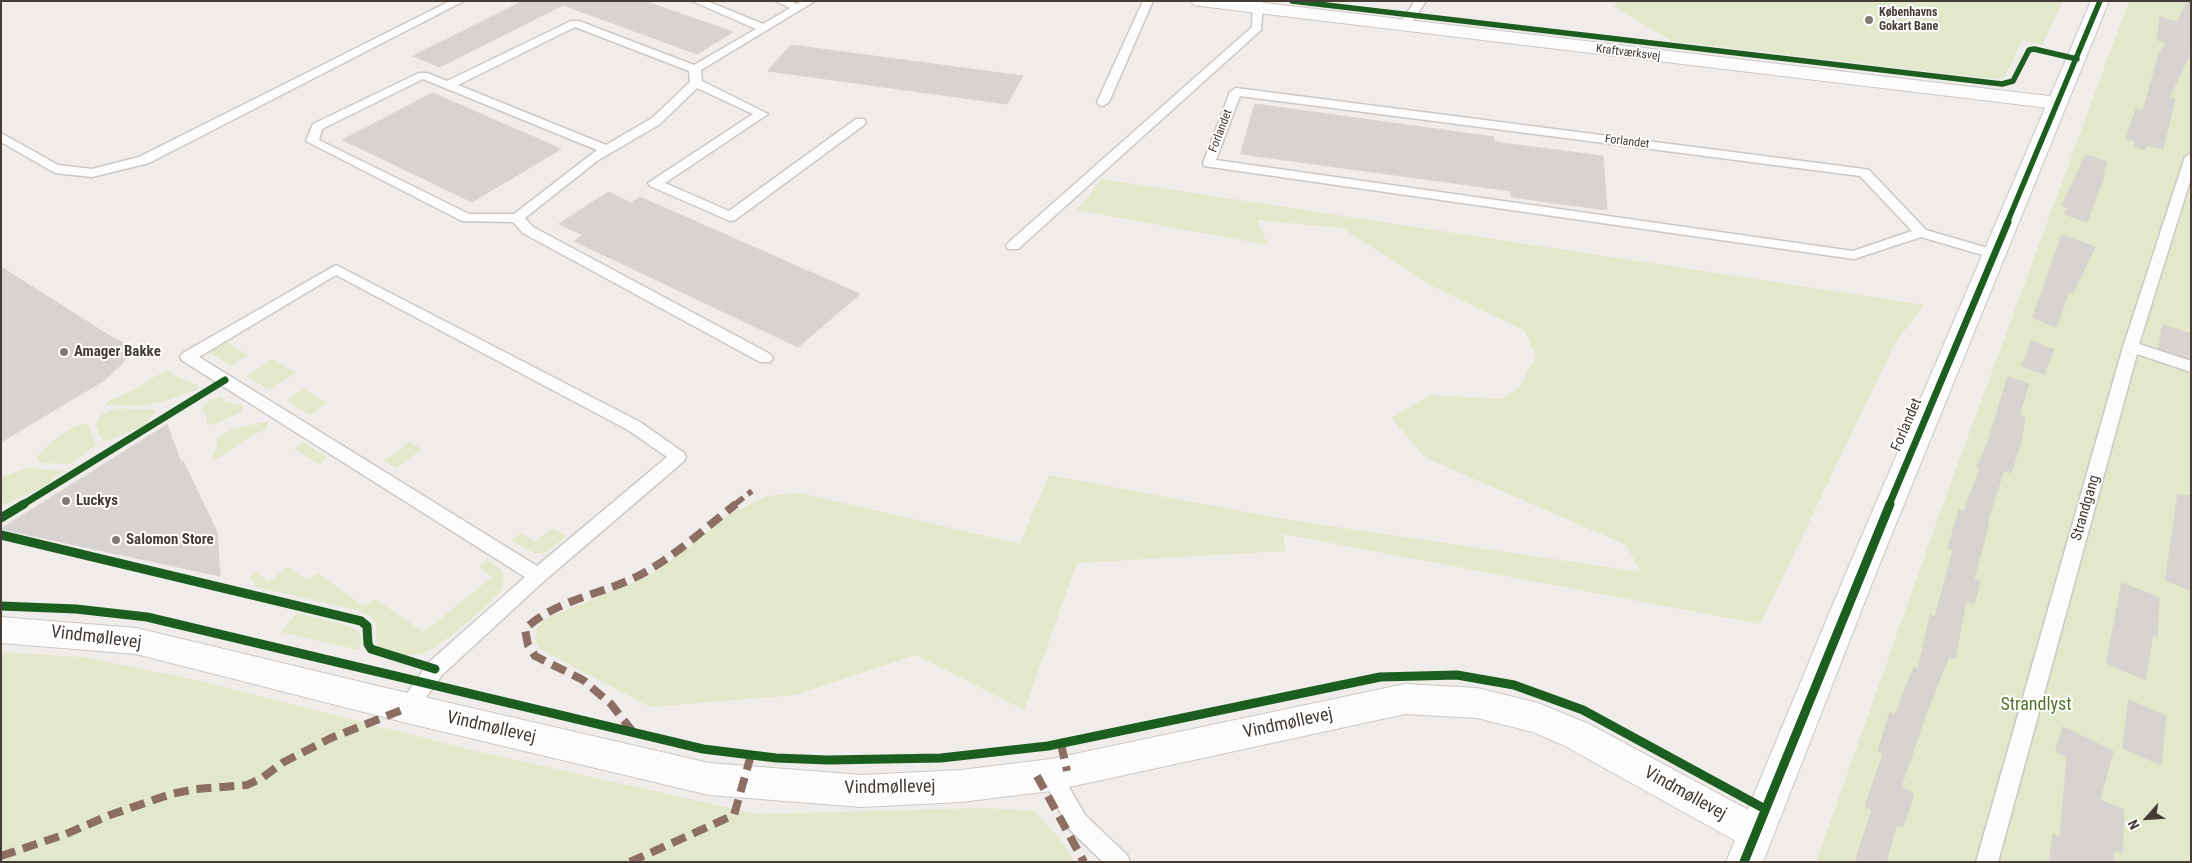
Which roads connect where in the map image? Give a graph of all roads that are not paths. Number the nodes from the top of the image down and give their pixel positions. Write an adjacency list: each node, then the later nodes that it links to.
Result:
1 (459, 1): 18 (lane)
2 (697, 1): 11 (lane)
3 (780, 1): 8 (lane)
4 (1148, 1): 15 (lane)
5 (1200, 1): 9 (street, Kraftværksvej)
6 (1422, 1): 10 (lane)
7 (2100, 1): 16 (street, Forlandet)
8 (804, 5): 11 (lane)
9 (1258, 5): 10 (street, Kraftværksvej); 23 (lane)
10 (1404, 26): 16 (street, Kraftværksvej)
11 (764, 28): 12 (lane)
12 (695, 69): 13 (lane); 14 (lane)
13 (696, 83): 17 (lane); 19 (lane)
14 (448, 85): 19 (lane); 21 (lane)
15 (1103, 102)
16 (2057, 103): 24 (street, Forlandet)
17 (860, 122)
18 (1, 136)
19 (607, 150): 21 (lane)
20 (2191, 157): 25 (lane, Strandgang)
21 (517, 218): 26 (lane)
22 (1921, 232): 22 (lane, Forlandet); 24 (lane, Forlandet)
23 (1012, 246)
24 (1993, 254): 32 (street, Forlandet)
25 (2130, 347): 27 (lane); 34 (lane, Strandgang)
26 (765, 358)
27 (2191, 367)
28 (538, 576): 28 (lane); 30 (lane)
29 (1, 630): 30 (street, Vindmøllevej)
30 (407, 708): 31 (street, Vindmøllevej)
31 (1051, 775): 32 (street, Vindmøllevej); 33 (lane)
32 (1750, 847)
33 (1119, 862)
34 (1987, 862)

